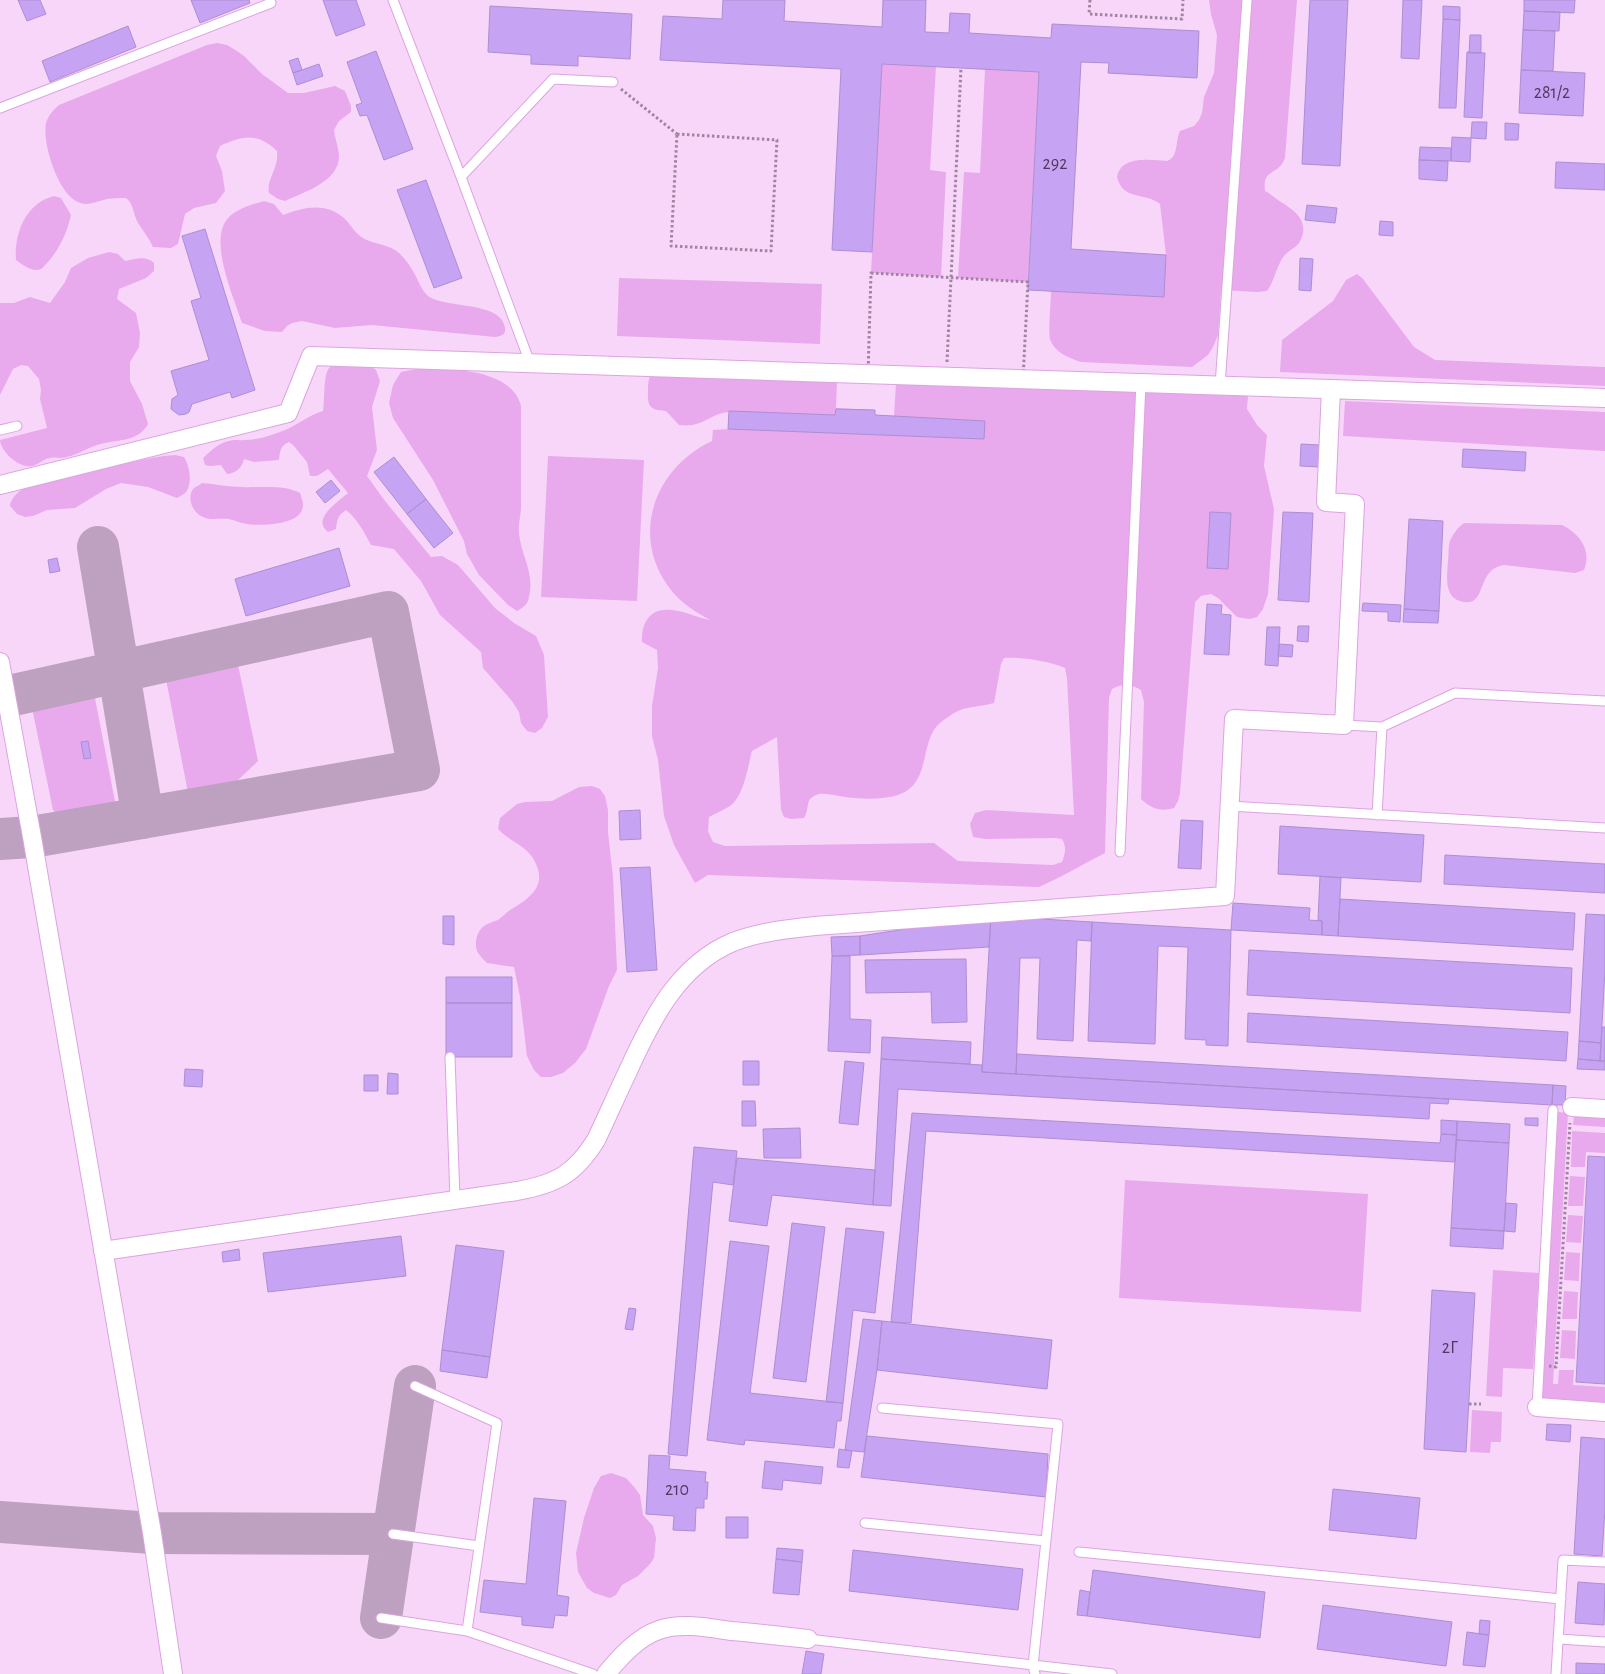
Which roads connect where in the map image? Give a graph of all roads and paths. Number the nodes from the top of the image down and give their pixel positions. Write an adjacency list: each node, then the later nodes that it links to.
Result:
1 (393, 0): 10 (lane)
2 (1090, 0): 3 (path)
3 (1183, 0)
4 (1247, 0): 17 (lane)
5 (272, 3): 8 (lane)
6 (960, 68): 11 (path)
7 (613, 82): 9 (path); 10 (lane)
8 (0, 108)
9 (677, 134): 9 (path)
10 (461, 177): 12 (lane)
11 (951, 278): 13 (path); 14 (path); 15 (path)
12 (530, 363): 13 (street); 22 (street)
13 (868, 374): 14 (path)
14 (947, 377): 15 (path)
15 (1023, 379): 16 (street)
16 (1141, 383): 17 (street); 30 (lane)
17 (1220, 386): 18 (street)
18 (1331, 390): 19 (street); 25 (street)
19 (1605, 398)
20 (17, 426): 21 (lane)
21 (0, 430)
22 (0, 485)
23 (1, 667): 36 (street)
24 (1605, 701): 26 (lane)
25 (1344, 726): 26 (lane); 27 (street)
26 (1382, 728): 28 (lane)
27 (1230, 806): 28 (lane); 35 (street)
28 (1377, 815): 29 (lane)
29 (1605, 828)
30 (1120, 852)
31 (450, 1057): 35 (lane)
32 (1572, 1107): 33 (street); 37 (path)
33 (1605, 1109)
34 (1553, 1110): 37 (lane)
35 (455, 1199): 36 (street)
36 (103, 1251): 57 (street)
37 (1539, 1366): 42 (lane)
38 (415, 1386): 47 (lane)
39 (1469, 1404): 40 (path)
40 (1481, 1404)
41 (882, 1408): 46 (lane)
42 (1536, 1408): 43 (street)
43 (1605, 1412)
44 (865, 1523): 46 (lane)
45 (393, 1534): 47 (lane)
46 (1046, 1541): 56 (lane)
47 (479, 1546): 52 (lane)
48 (1079, 1552): 50 (lane)
49 (1605, 1562): 50 (lane)
50 (1561, 1600): 54 (lane)
51 (381, 1618): 52 (lane)
52 (467, 1631): 58 (lane)
53 (808, 1639): 56 (lane); 59 (street)
54 (1558, 1639): 55 (lane); 61 (lane)
55 (1605, 1642)
56 (1034, 1670): 60 (lane)
57 (173, 1674)
58 (592, 1674)
59 (606, 1674)
60 (1112, 1674)
61 (1556, 1674)

